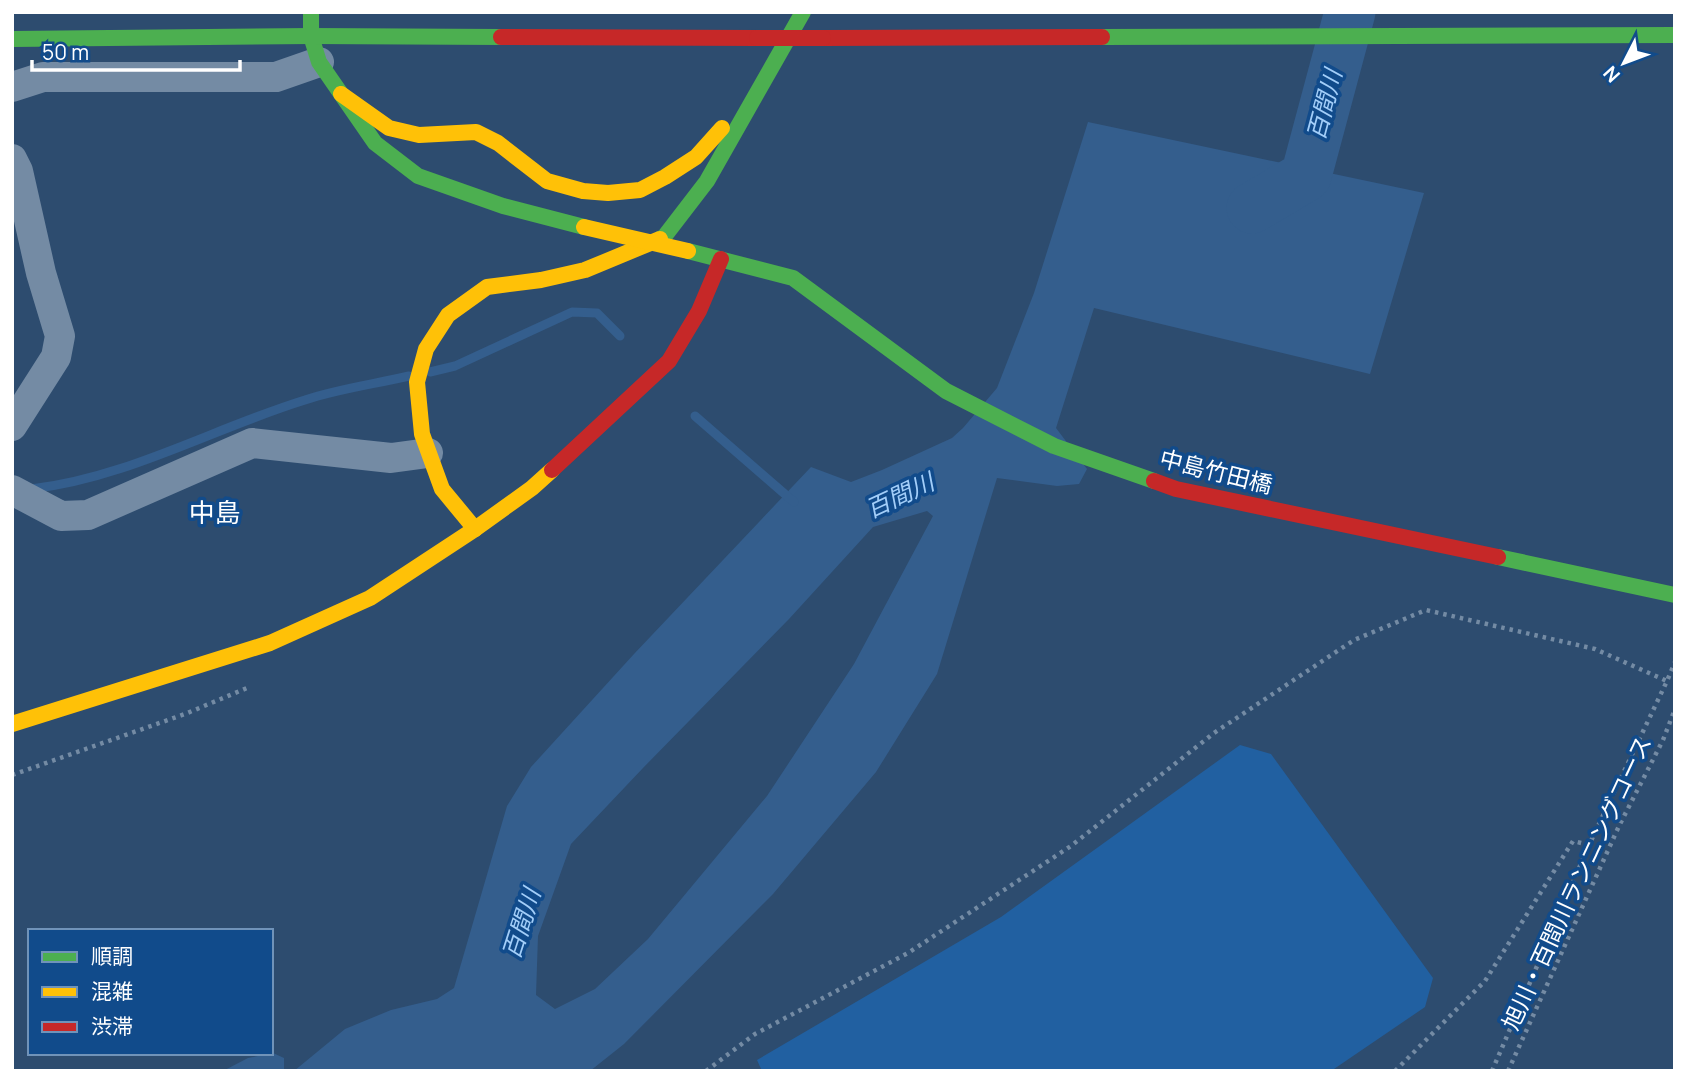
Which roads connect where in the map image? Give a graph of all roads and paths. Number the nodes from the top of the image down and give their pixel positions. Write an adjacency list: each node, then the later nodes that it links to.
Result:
1 (311, 12): 5 (street)
2 (803, 12): 7 (street)
3 (1675, 35): 5 (street, bridge)
4 (12, 39): 5 (street)
5 (315, 49): 6 (street); 8 (street)
6 (12, 88)
7 (758, 89): 8 (street); 12 (street)
8 (341, 94): 10 (street, bridge)
9 (12, 159): 11 (street)
10 (721, 259): 14 (street); 15 (street, 中島竹田橋)
11 (12, 426)
12 (425, 444): 13 (street); 14 (street)
13 (12, 490)
14 (475, 529): 19 (street)
15 (1675, 595)
16 (1675, 663): 17 (path)
17 (1667, 681): 20 (path); 21 (path)
18 (1675, 709): 24 (path, 旭川・百間川ランニングコース)
19 (12, 724)
20 (1589, 845): 22 (path); 23 (path)
21 (706, 1071)
22 (1395, 1071)
23 (1492, 1071)
24 (1508, 1071)

